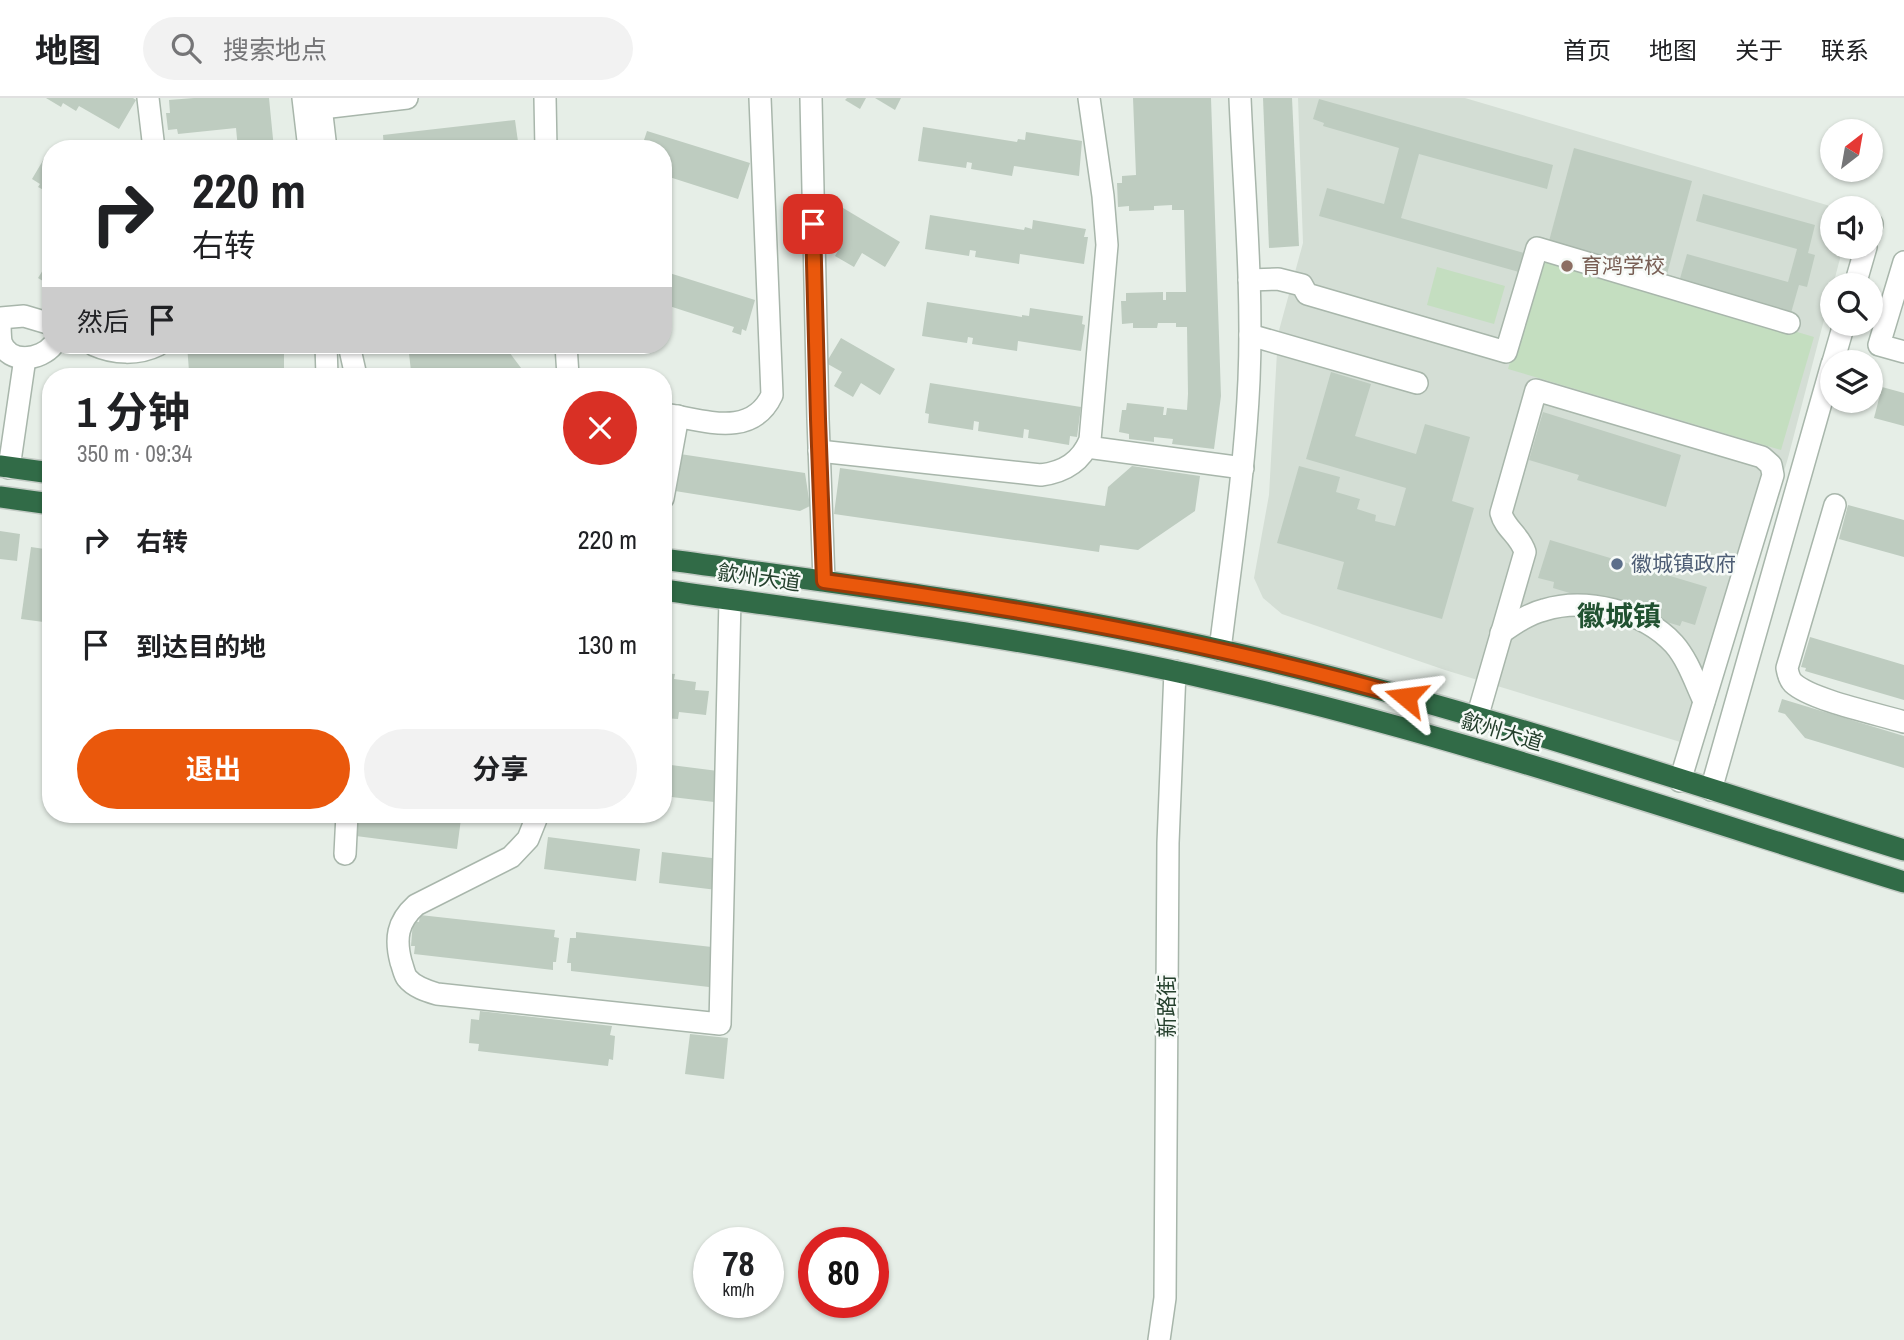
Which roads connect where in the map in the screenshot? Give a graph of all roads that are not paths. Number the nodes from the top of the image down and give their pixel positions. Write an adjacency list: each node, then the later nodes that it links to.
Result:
1 (148, 98): 10 (street)
2 (407, 98): 8 (street)
3 (545, 98): 13 (street)
4 (760, 98): 25 (street)
5 (811, 98): 27 (street)
6 (1089, 98): 26 (street)
7 (1240, 98): 15 (street)
8 (373, 100): 9 (street)
9 (315, 101): 11 (street); 12 (street)
10 (153, 140)
11 (310, 140)
12 (324, 140)
13 (546, 140)
14 (1904, 262): 20 (street)
15 (1249, 280): 18 (street); 19 (street)
16 (0, 318): 17 (street); 22 (street)
17 (42, 321)
18 (1789, 323)
19 (1250, 335): 23 (street); 29 (street)
20 (1904, 352)
21 (42, 353): 22 (street)
22 (25, 358): 28 (street)
23 (1417, 383)
24 (1820, 408): 45 (street)
25 (672, 415)
26 (1087, 447): 27 (street); 29 (street)
27 (819, 451): 35 (street)
28 (5, 467): 30 (highway)
29 (1243, 468): 39 (street)
30 (42, 473)
31 (0, 497): 32 (highway)
32 (42, 503)
33 (1835, 505): 43 (street)
34 (672, 560): 35 (highway, 歙州大道)
35 (824, 581): 39 (highway, 歙州大道)
36 (672, 591): 37 (highway, 歙州大道)
37 (730, 599): 40 (highway, 歙州大道); 47 (street)
38 (1502, 633): 41 (street); 41 (street); 42 (street)
39 (1220, 650): 42 (highway, 歙州大道)
40 (1175, 671): 50 (highway, 歙州大道); 51 (street, 新路街)
41 (1704, 701): 44 (street)
42 (1477, 718): 44 (highway, 歙州大道)
43 (1904, 722)
44 (1680, 780): 45 (highway, 歙州大道)
45 (1711, 790): 48 (highway, 歙州大道)
46 (347, 823): 49 (street)
47 (534, 823)
48 (1904, 850)
49 (345, 854)
50 (1904, 882)
51 (1159, 1340)

